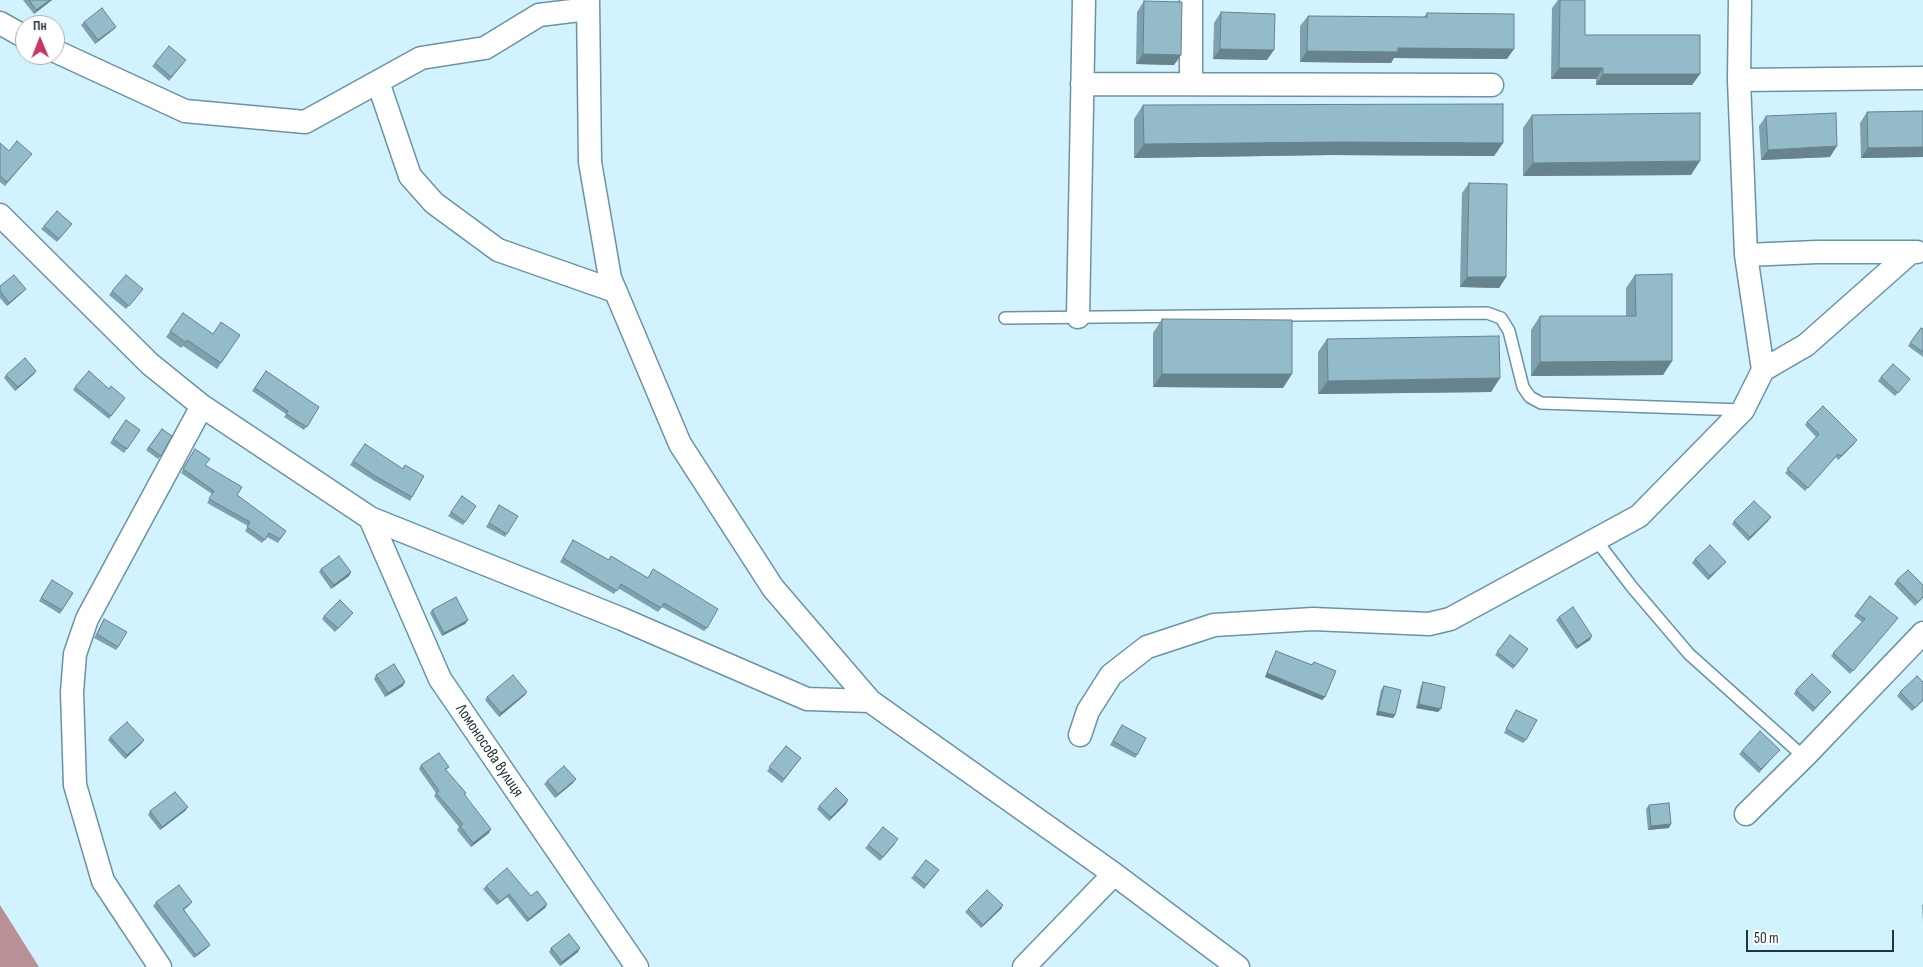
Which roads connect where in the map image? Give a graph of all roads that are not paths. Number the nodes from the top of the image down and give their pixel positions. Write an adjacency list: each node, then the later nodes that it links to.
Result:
1 (1084, 0): 11 (street)
2 (1191, 0): 12 (street)
3 (1740, 0): 9 (street)
4 (588, 5): 10 (street); 17 (street)
5 (0, 23): 6 (street)
6 (15, 31)
7 (65, 56): 10 (street)
8 (1923, 78): 9 (street)
9 (1738, 80): 16 (street)
10 (378, 82): 17 (street)
11 (1082, 84): 12 (street); 18 (street)
12 (1191, 84): 13 (street)
13 (1492, 84)
14 (0, 215): 21 (street)
15 (1917, 252): 16 (street); 20 (street)
16 (1746, 255): 20 (street)
17 (615, 290): 26 (street)
18 (1078, 317): 19 (lane); 22 (lane)
19 (1004, 318)
20 (1763, 370): 22 (street)
21 (202, 406): 23 (street); 31 (street)
22 (1743, 410): 24 (street)
23 (370, 518): 26 (street); 32 (street, Ломоносова вулиця)
24 (1596, 540): 27 (street); 28 (lane)
25 (1923, 632): 28 (street)
26 (870, 702): 30 (street)
27 (1080, 736)
28 (1804, 757): 29 (street)
29 (1746, 814)
30 (1114, 874): 33 (street); 34 (street)
31 (160, 967)
32 (637, 967)
33 (1024, 967)
34 (1238, 967)

